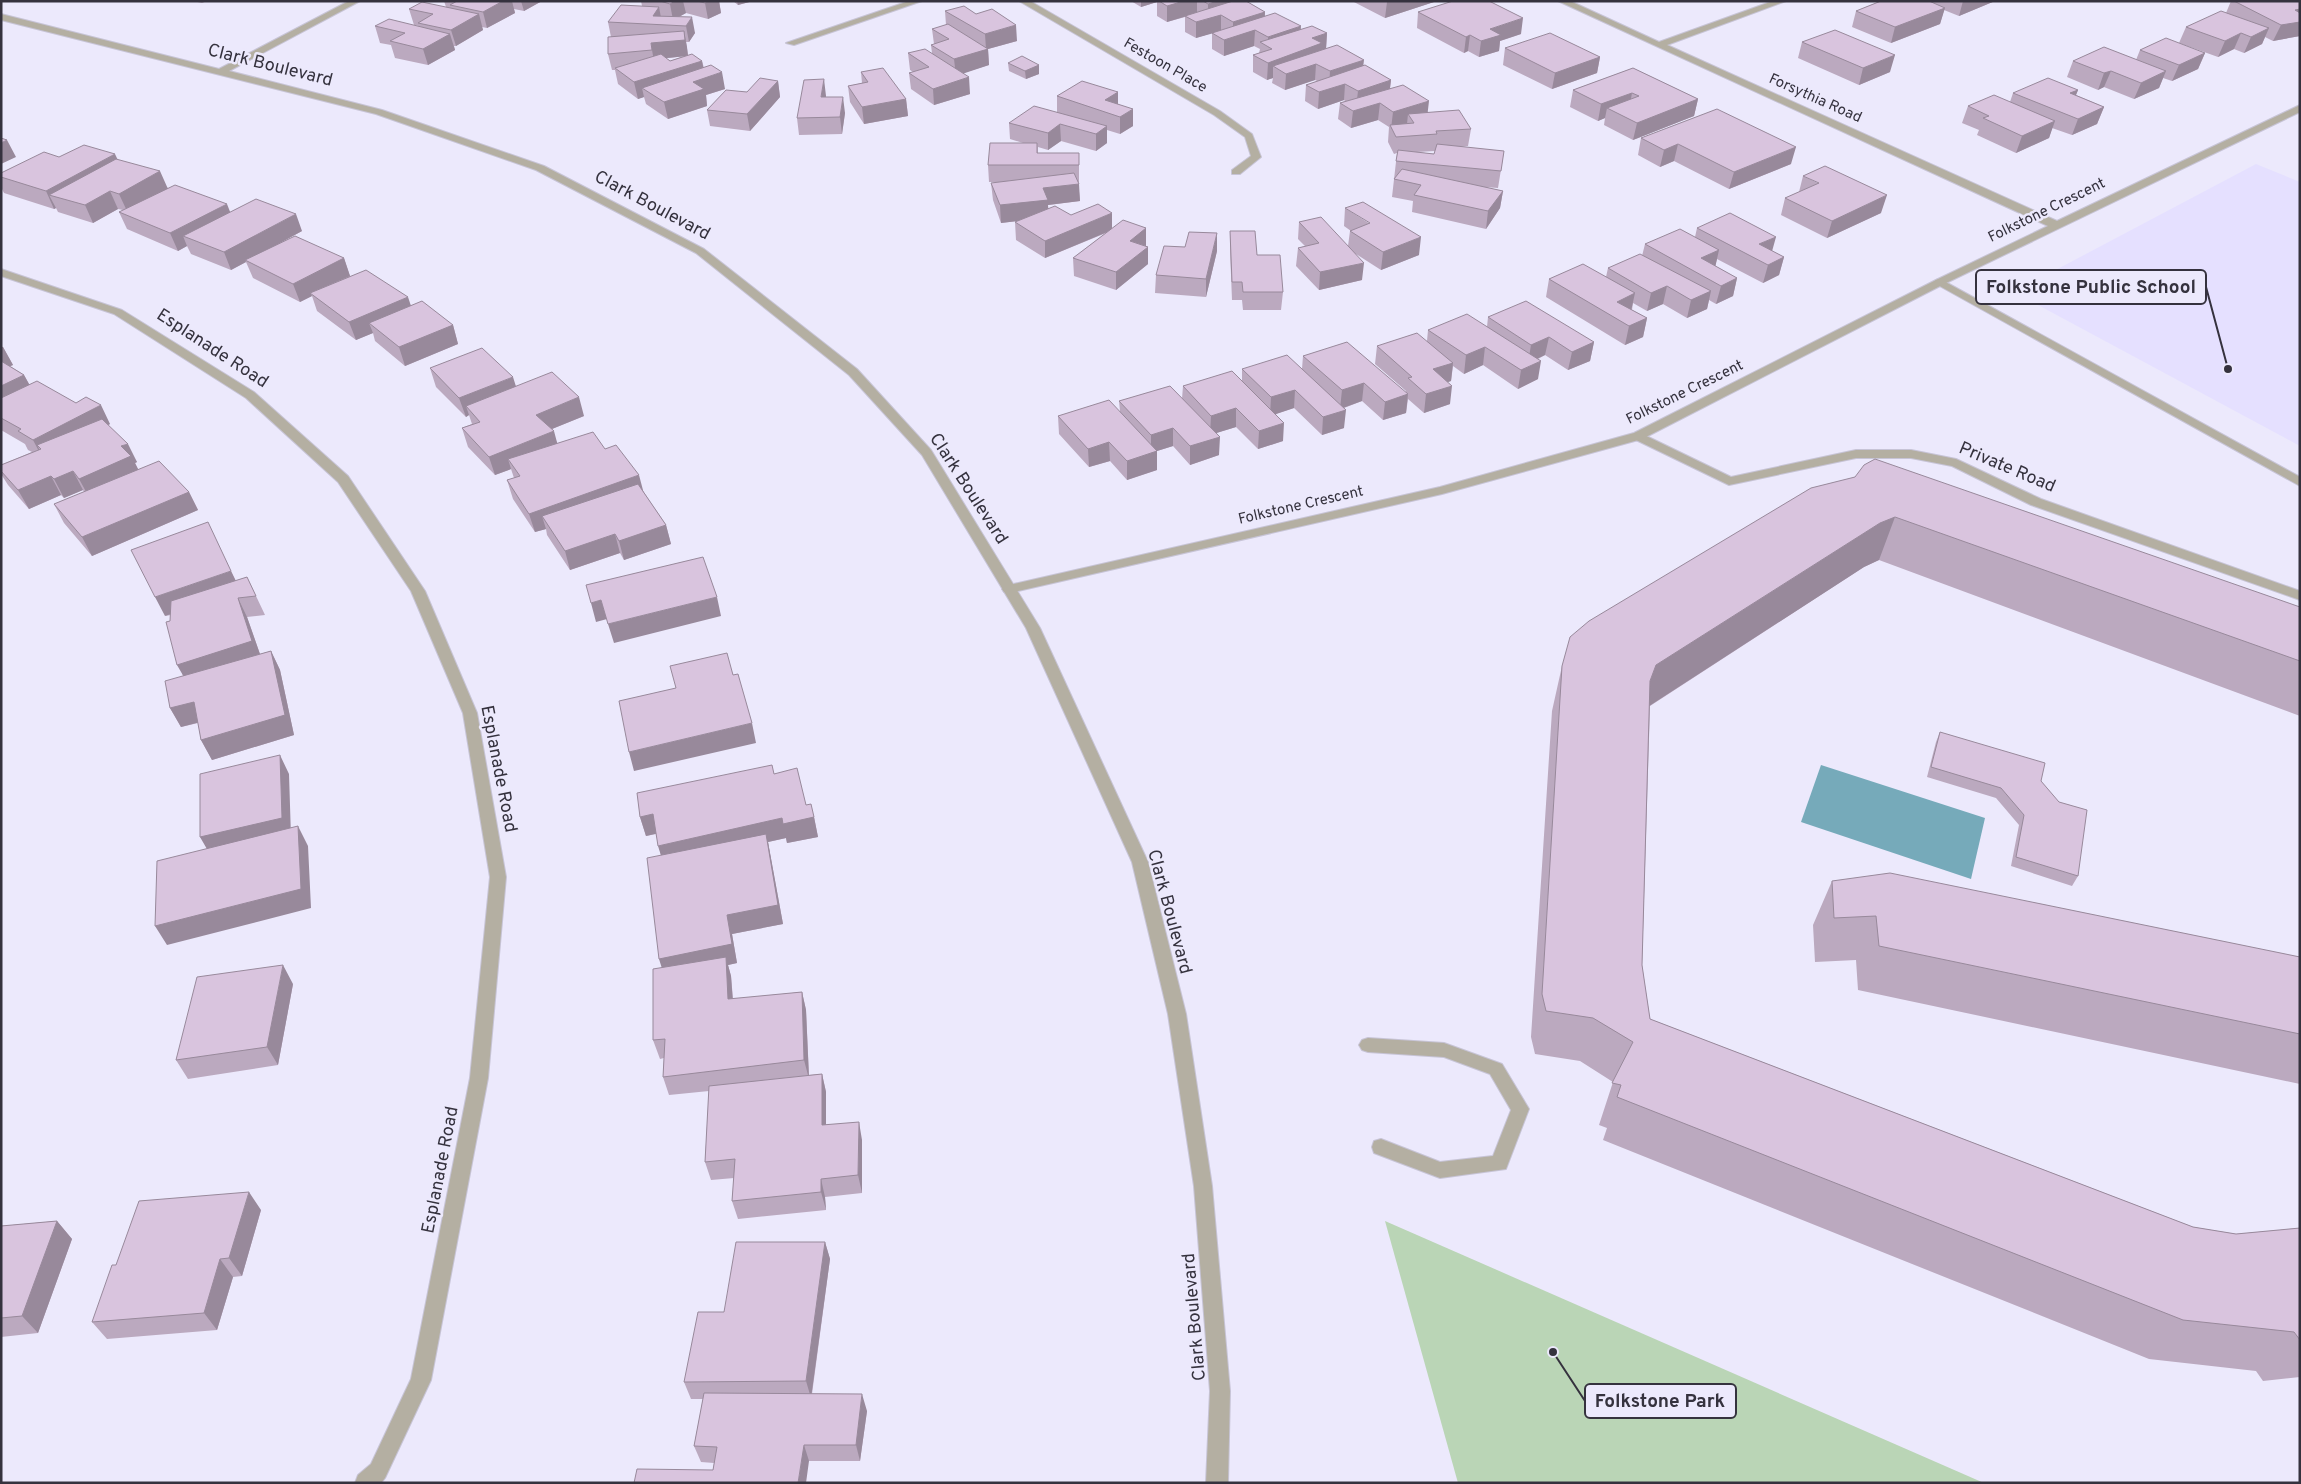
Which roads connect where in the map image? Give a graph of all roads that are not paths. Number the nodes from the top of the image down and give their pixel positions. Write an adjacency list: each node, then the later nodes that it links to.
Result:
1 (356, 1): 9 (street)
2 (918, 1): 7 (street)
3 (1023, 1): 11 (street, Festoon Place)
4 (1562, 1): 8 (street, Forsythia Road)
5 (1782, 1): 8 (street)
6 (1, 17): 9 (street, Clark Boulevard)
7 (791, 42)
8 (1658, 45): 12 (street, Forsythia Road)
9 (218, 73): 17 (street, Clark Boulevard)
10 (2300, 108): 12 (street, Folkstone Crescent)
11 (1236, 172)
12 (2056, 225): 14 (street, Folkstone Crescent)
13 (1, 272): 21 (street, Esplanade Road)
14 (1940, 282): 15 (street, Folkstone Crescent); 16 (street)
15 (1638, 436): 17 (street, Folkstone Crescent); 18 (street, Private Road)
16 (2300, 482)
17 (1010, 589): 22 (street, Clark Boulevard)
18 (2300, 596)
19 (1368, 1045): 20 (street)
20 (1381, 1147)
21 (366, 1483)
22 (1217, 1483)

